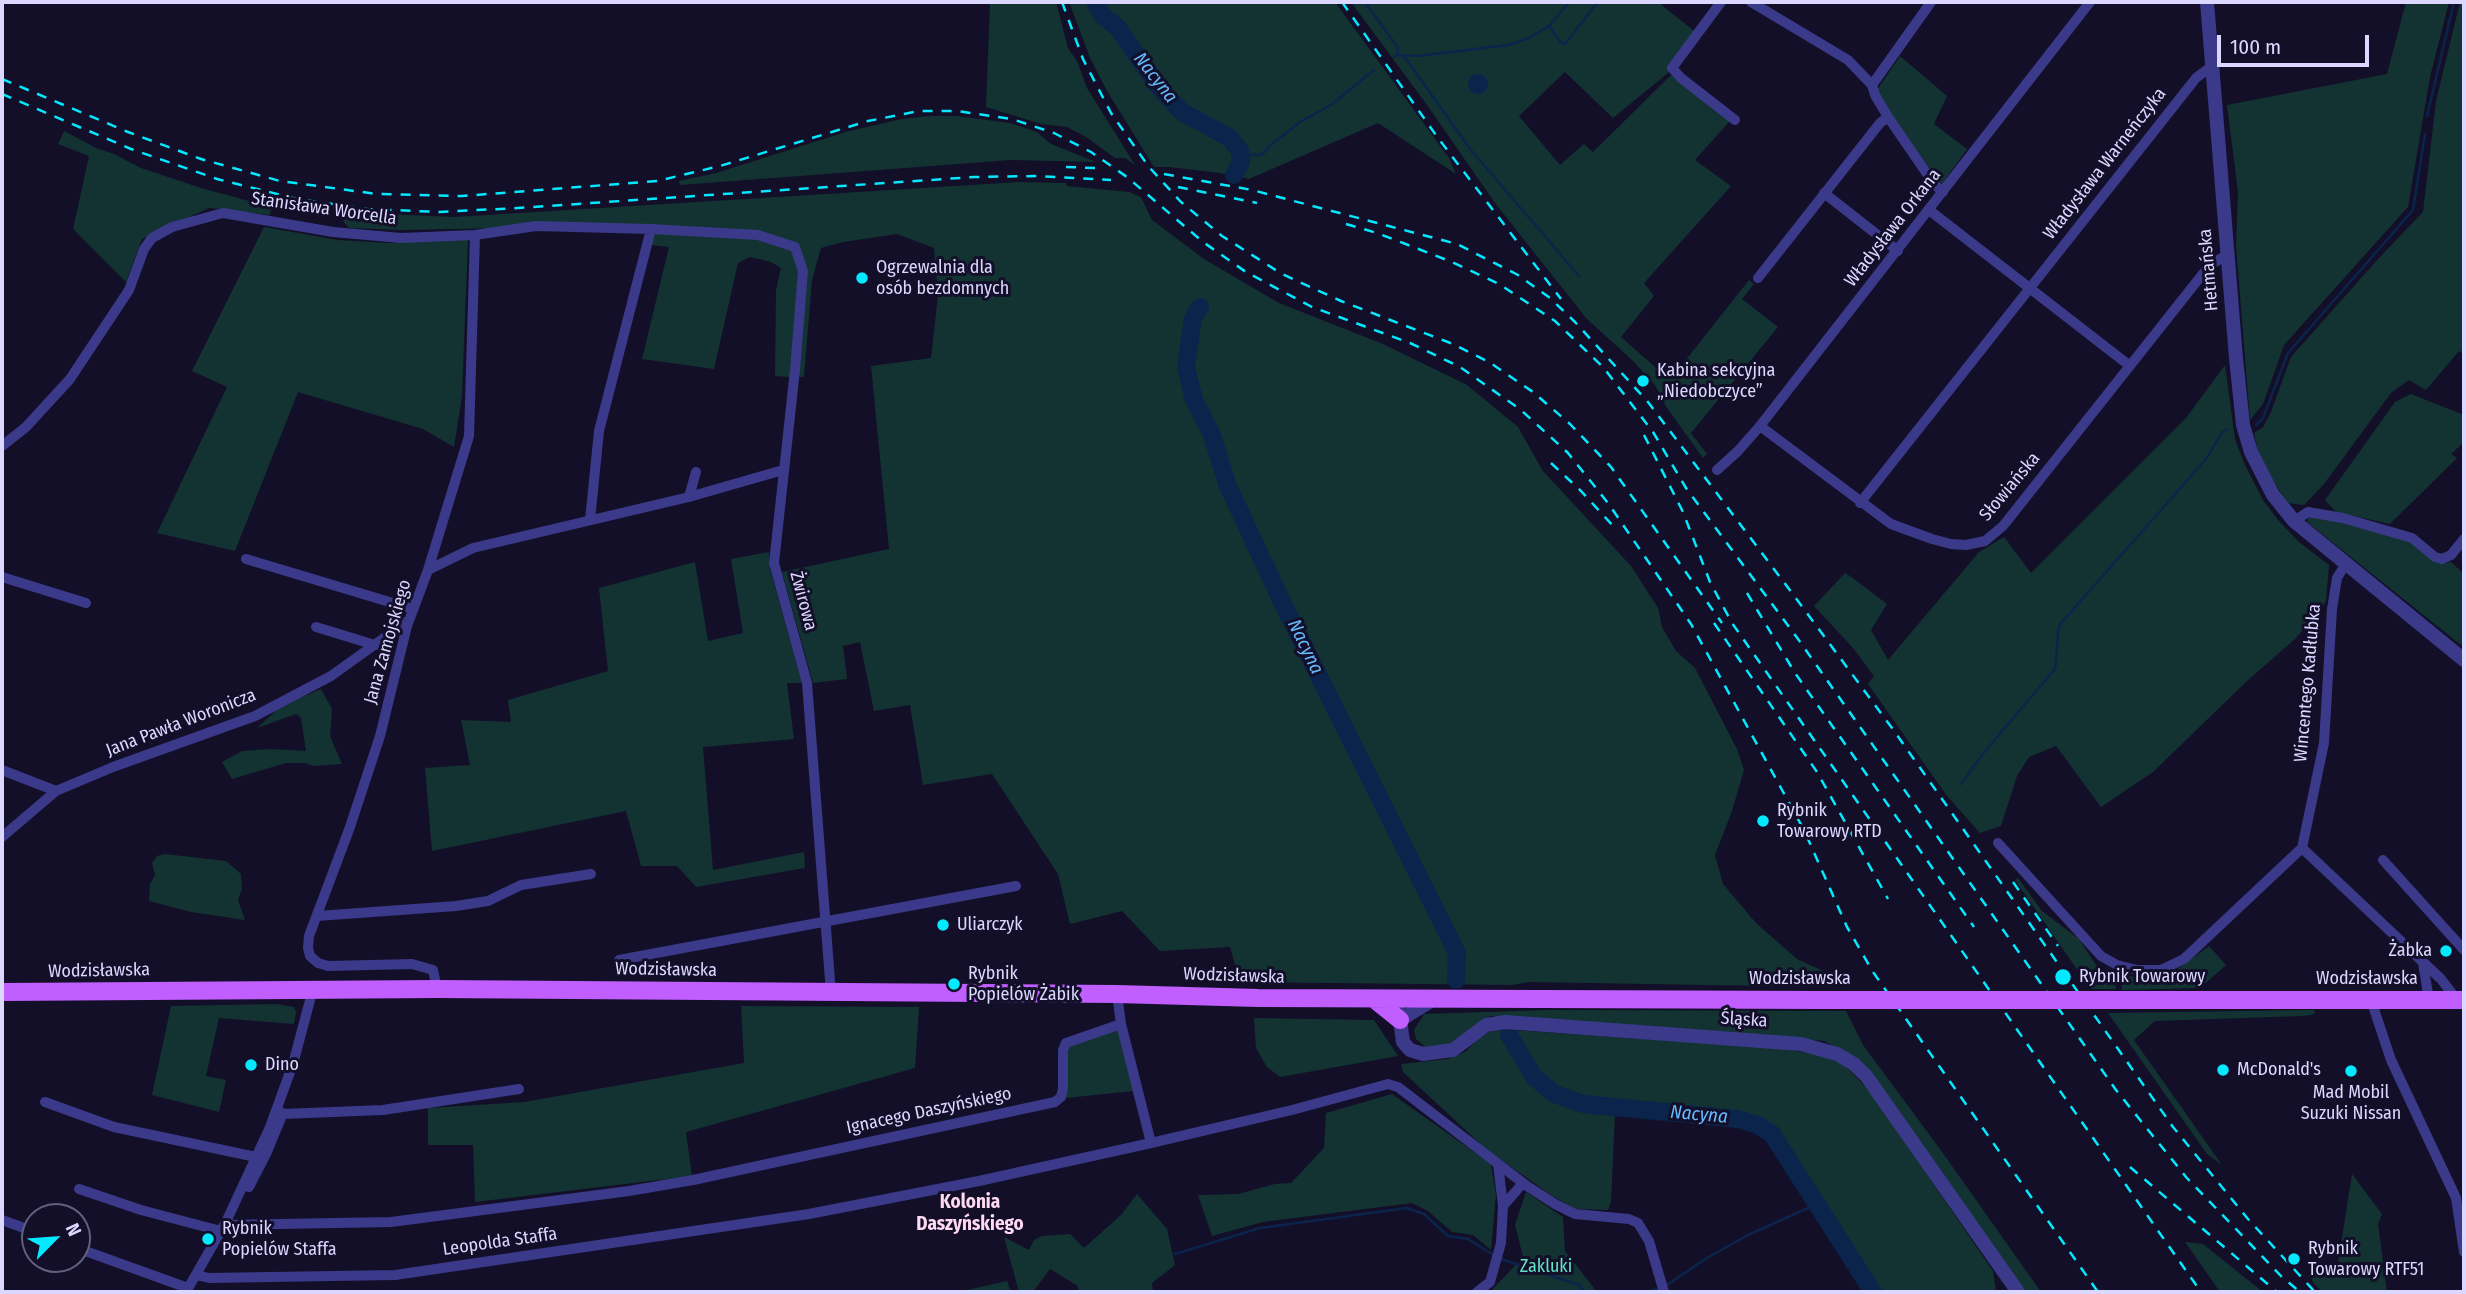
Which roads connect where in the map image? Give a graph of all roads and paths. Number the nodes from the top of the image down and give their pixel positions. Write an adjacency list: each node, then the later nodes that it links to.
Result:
1 (1721, 2): 9 (street)
2 (1751, 2): 7 (street)
3 (1931, 2): 7 (street)
4 (2090, 2): 10 (street, Władysława Orkana)
5 (2207, 2): 6 (street, Hetmańska)
6 (2211, 66): 17 (street, Hetmańska); 19 (street, Władysława Warneńczyka)
7 (1872, 85): 8 (street)
8 (1888, 117): 10 (street); 11 (street)
9 (1735, 120)
10 (1943, 192): 12 (street, Władysława Orkana)
11 (1824, 193): 16 (street); 18 (street)
12 (1929, 209): 16 (street, Władysława Orkana); 19 (street)
13 (651, 229): 14 (street, Stanisława Worcella); 15 (street, Stanisława Worcella); 28 (street)
14 (475, 234): 22 (street, Stanisława Worcella); 33 (street)
15 (795, 247): 23 (street, Żwirowa)
16 (1898, 251): 21 (street, Władysława Orkana)
17 (2228, 254): 20 (street, Słowiańska); 29 (street, Hetmańska)
18 (1758, 278)
19 (2030, 288): 20 (street); 27 (street, Władysława Warneńczyka)
20 (2130, 366): 27 (street, Słowiańska)
21 (1760, 426): 24 (street, Władysława Orkana); 27 (street, Słowiańska)
22 (2, 446)
23 (783, 470): 26 (street, Jana Zamojskiego); 49 (street, Żwirowa)
24 (1717, 470)
25 (696, 472): 26 (street)
26 (689, 498): 28 (street, Jana Zamojskiego)
27 (1860, 503)
28 (590, 520): 33 (street, Jana Zamojskiego)
29 (2294, 521): 30 (street); 32 (street, Hetmańska)
30 (2464, 539)
31 (246, 559): 36 (street)
32 (2345, 565): 39 (street, Hetmańska); 44 (street, Wincentego Kadłubka)
33 (428, 570): 36 (street, Jana Zamojskiego)
34 (2, 577): 35 (street)
35 (86, 603)
36 (411, 615): 38 (street, Jana Pawła Woronicza); 48 (street, Jana Zamojskiego)
37 (316, 627): 38 (street)
38 (375, 645): 41 (street, Jana Pawła Woronicza)
39 (2464, 660)
40 (2, 770): 41 (street)
41 (57, 790): 42 (street, Jana Pawła Woronicza)
42 (2, 837)
43 (1998, 843): 44 (street)
44 (2302, 848): 52 (street)
45 (2383, 860): 50 (street)
46 (591, 874): 48 (street)
47 (1016, 886): 49 (street)
48 (317, 916): 54 (street, Jana Zamojskiego)
49 (826, 923): 51 (street); 56 (street, Żwirowa)
50 (2464, 950)
51 (619, 960)
52 (2423, 963): 62 (street); 63 (street)
53 (313, 989): 54 (main road, Wodzisławska); 55 (main road, Wodzisławska); 66 (street)
54 (436, 989): 56 (main road, Wodzisławska)
55 (2, 992)
56 (831, 993): 57 (main road, Wodzisławska)
57 (1117, 994): 58 (main road, Wodzisławska); 65 (street)
58 (1374, 999): 59 (main road, Wodzisławska); 64 (main road)
59 (1398, 999): 60 (main road, Wodzisławska); 64 (street, Śląska)
60 (1434, 999): 61 (main road, Wodzisławska, bridge); 64 (street)
61 (2371, 1000): 62 (main road, Wodzisławska); 80 (street)
62 (2429, 1000): 63 (main road, Wodzisławska)
63 (2461, 1000)
64 (1400, 1020): 84 (street, Śląska)
65 (1121, 1024): 70 (street); 73 (street, Ignacego Daszyńskiego)
66 (293, 1064): 69 (street); 71 (street)
67 (519, 1089): 69 (street)
68 (45, 1102): 71 (street)
69 (282, 1114): 78 (street)
70 (1151, 1143): 72 (street); 82 (street, Leopolda Staffa)
71 (256, 1157): 78 (street)
72 (1498, 1164): 74 (street); 76 (street)
73 (693, 1180): 78 (street, Leopolda Staffa)
74 (1523, 1183): 76 (street); 86 (street)
75 (79, 1189): 78 (street, Leopolda Staffa)
76 (1503, 1206): 85 (street)
77 (2, 1220): 79 (street)
78 (224, 1226): 82 (street)
79 (21, 1227)
80 (2464, 1252)
81 (91, 1253): 83 (street)
82 (196, 1275): 83 (street)
83 (187, 1290)
84 (2014, 1291)
85 (1477, 1292)
86 (1664, 1292)

